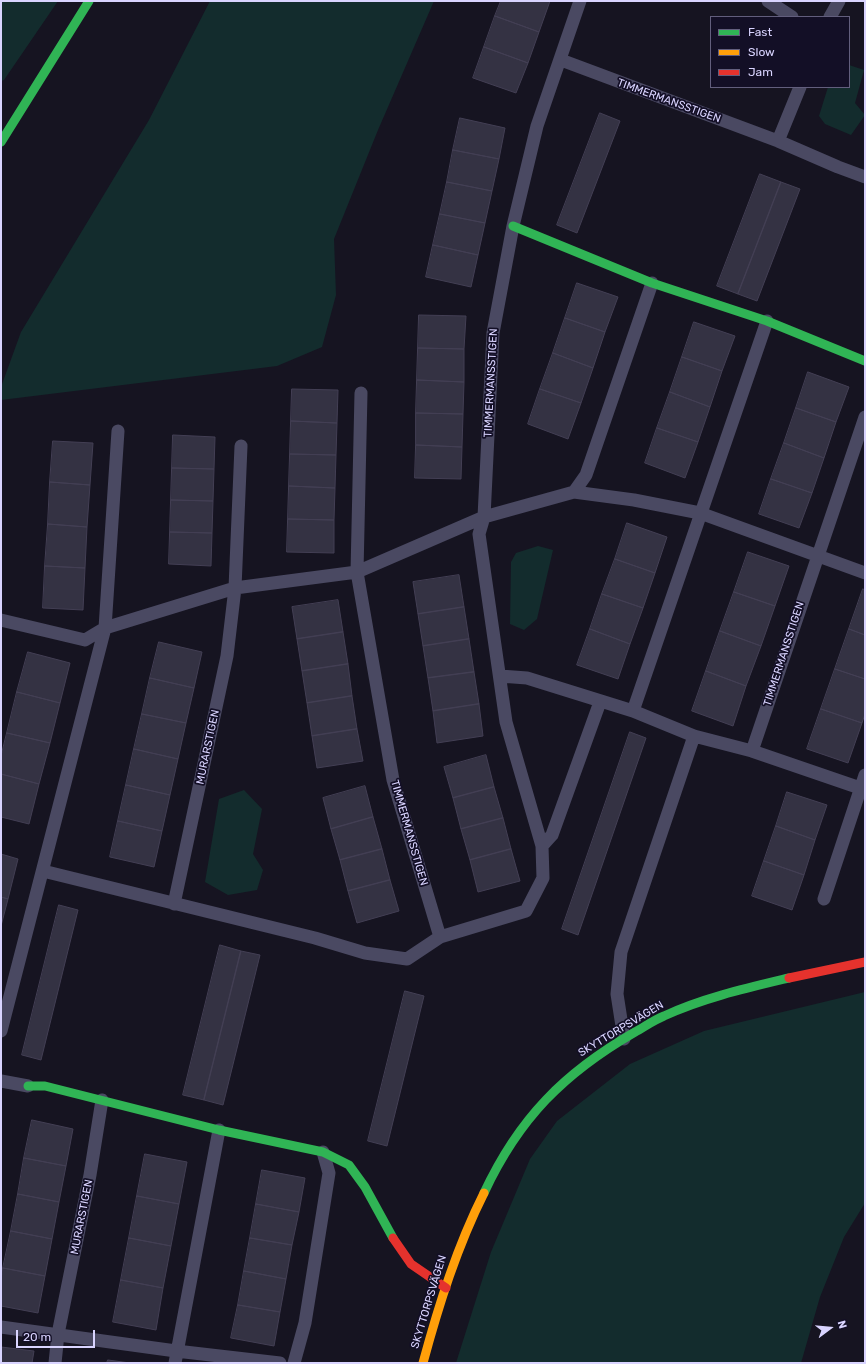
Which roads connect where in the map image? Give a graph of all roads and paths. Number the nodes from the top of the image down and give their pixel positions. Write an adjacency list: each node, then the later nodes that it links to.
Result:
1 (89, 1): 10 (street)
2 (580, 1): 7 (lane, TIMMERMANSSTIGEN)
3 (768, 1): 5 (lane)
4 (839, 1): 6 (lane)
5 (790, 16)
6 (831, 16)
7 (561, 60): 9 (lane, TIMMERMANSSTIGEN); 12 (lane, TIMMERMANSSTIGEN)
8 (800, 88): 9 (lane)
9 (778, 141): 11 (lane, TIMMERMANSSTIGEN)
10 (1, 142)
11 (865, 177)
12 (513, 226): 13 (street); 22 (lane, TIMMERMANSSTIGEN)
13 (652, 283): 14 (street); 20 (lane)
14 (767, 321): 15 (street); 21 (lane)
15 (865, 361)
16 (362, 393): 24 (lane, TIMMERMANSSTIGEN)
17 (865, 417): 23 (lane, TIMMERMANSSTIGEN)
18 (118, 431): 28 (lane)
19 (240, 446): 26 (lane, MURARSTIGEN)
20 (574, 492): 21 (lane); 22 (lane)
21 (700, 513): 23 (lane); 31 (lane)
22 (484, 517): 24 (lane); 29 (lane, TIMMERMANSSTIGEN)
23 (816, 556): 25 (lane); 33 (lane, TIMMERMANSSTIGEN)
24 (357, 572): 26 (lane); 40 (lane, TIMMERMANSSTIGEN)
25 (865, 573)
26 (235, 588): 28 (lane); 39 (lane, MURARSTIGEN)
27 (1, 620): 28 (lane)
28 (104, 628): 37 (lane)
29 (500, 676): 30 (lane); 36 (lane, TIMMERMANSSTIGEN)
30 (600, 702): 31 (lane); 36 (lane)
31 (632, 711): 32 (lane)
32 (694, 736): 33 (lane); 43 (lane)
33 (752, 751): 35 (lane)
34 (865, 776): 35 (lane)
35 (860, 788): 38 (lane)
36 (542, 846): 40 (lane, TIMMERMANSSTIGEN)
37 (43, 871): 39 (lane); 42 (lane)
38 (824, 899)
39 (174, 904): 40 (lane)
40 (440, 937)
41 (865, 962): 43 (street, SKYTTORPSVÄGEN)
42 (1, 1031)
43 (624, 1039): 49 (street, SKYTTORPSVÄGEN)
44 (1, 1081): 45 (lane)
45 (28, 1086): 46 (street)
46 (102, 1100): 47 (street); 51 (lane, MURARSTIGEN)
47 (219, 1130): 48 (street); 52 (lane)
48 (323, 1152): 49 (street); 55 (lane)
49 (446, 1288): 56 (street, SKYTTORPSVÄGEN)
50 (1, 1327): 51 (lane)
51 (58, 1334): 52 (lane); 53 (lane, MURARSTIGEN)
52 (175, 1357): 54 (lane)
53 (55, 1363)
54 (280, 1363)
55 (294, 1363)
56 (423, 1363)

